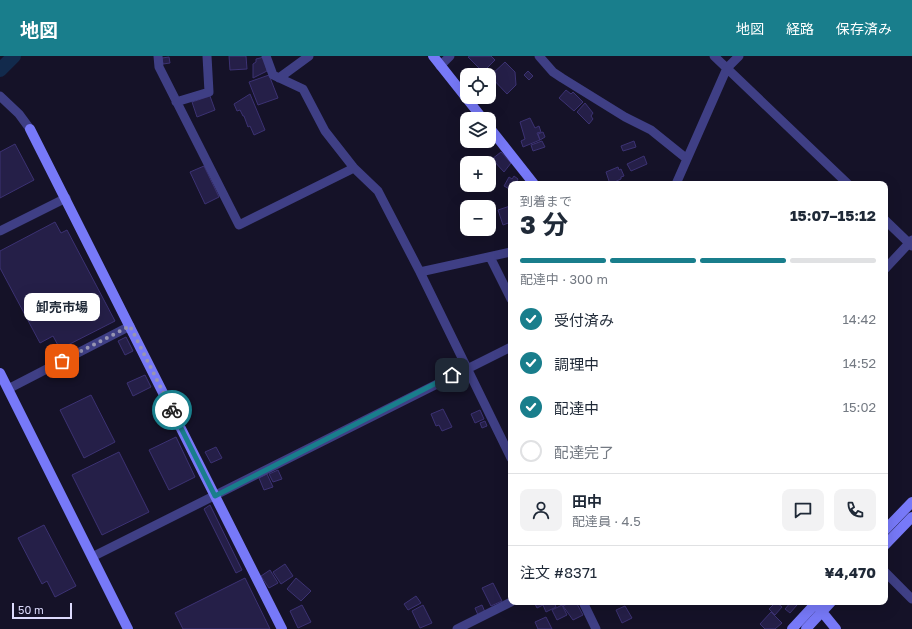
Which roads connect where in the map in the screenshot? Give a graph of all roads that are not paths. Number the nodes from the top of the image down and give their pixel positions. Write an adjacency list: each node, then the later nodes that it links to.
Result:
1 (158, 56): 14 (street)
2 (207, 56): 14 (street)
3 (266, 56): 12 (street)
4 (309, 56): 12 (street)
5 (433, 56): 10 (street)
6 (450, 56): 10 (street)
7 (539, 56): 18 (street)
8 (714, 56): 11 (street)
9 (739, 56): 11 (street)
10 (440, 66): 15 (street)
11 (727, 68): 18 (street); 22 (street)
12 (279, 78): 19 (street)
13 (0, 96): 16 (street)
14 (176, 102): 19 (street)
15 (477, 112)
16 (30, 129): 23 (street)
17 (496, 136): 20 (street)
18 (687, 159): 21 (street)
19 (354, 168): 30 (street)
20 (532, 181)
21 (677, 181)
22 (845, 181)
23 (66, 198): 25 (street); 32 (street)
24 (888, 223): 26 (street)
25 (0, 231)
26 (911, 243): 29 (street)
27 (508, 253): 28 (street)
28 (490, 258): 30 (street); 31 (street)
29 (888, 266)
30 (420, 272): 34 (street)
31 (508, 293)
32 (130, 326): 36 (street); 38 (street)
33 (508, 348): 34 (street)
34 (466, 368): 37 (street); 38 (street)
35 (0, 373): 36 (street)
36 (8, 389): 43 (street)
37 (508, 452)
38 (215, 496): 43 (street); 53 (street)
39 (912, 502): 41 (street)
40 (912, 518): 42 (street)
41 (888, 527)
42 (888, 542)
43 (92, 557): 52 (street)
44 (888, 575): 45 (street)
45 (912, 599)
46 (508, 604): 54 (street)
47 (584, 605): 55 (street)
48 (814, 605): 56 (street)
49 (817, 605): 51 (street)
50 (828, 605): 51 (street)
51 (822, 612): 57 (street); 58 (street)
52 (128, 629)
53 (282, 629)
54 (457, 629)
55 (596, 629)
56 (792, 629)
57 (806, 629)
58 (836, 629)

